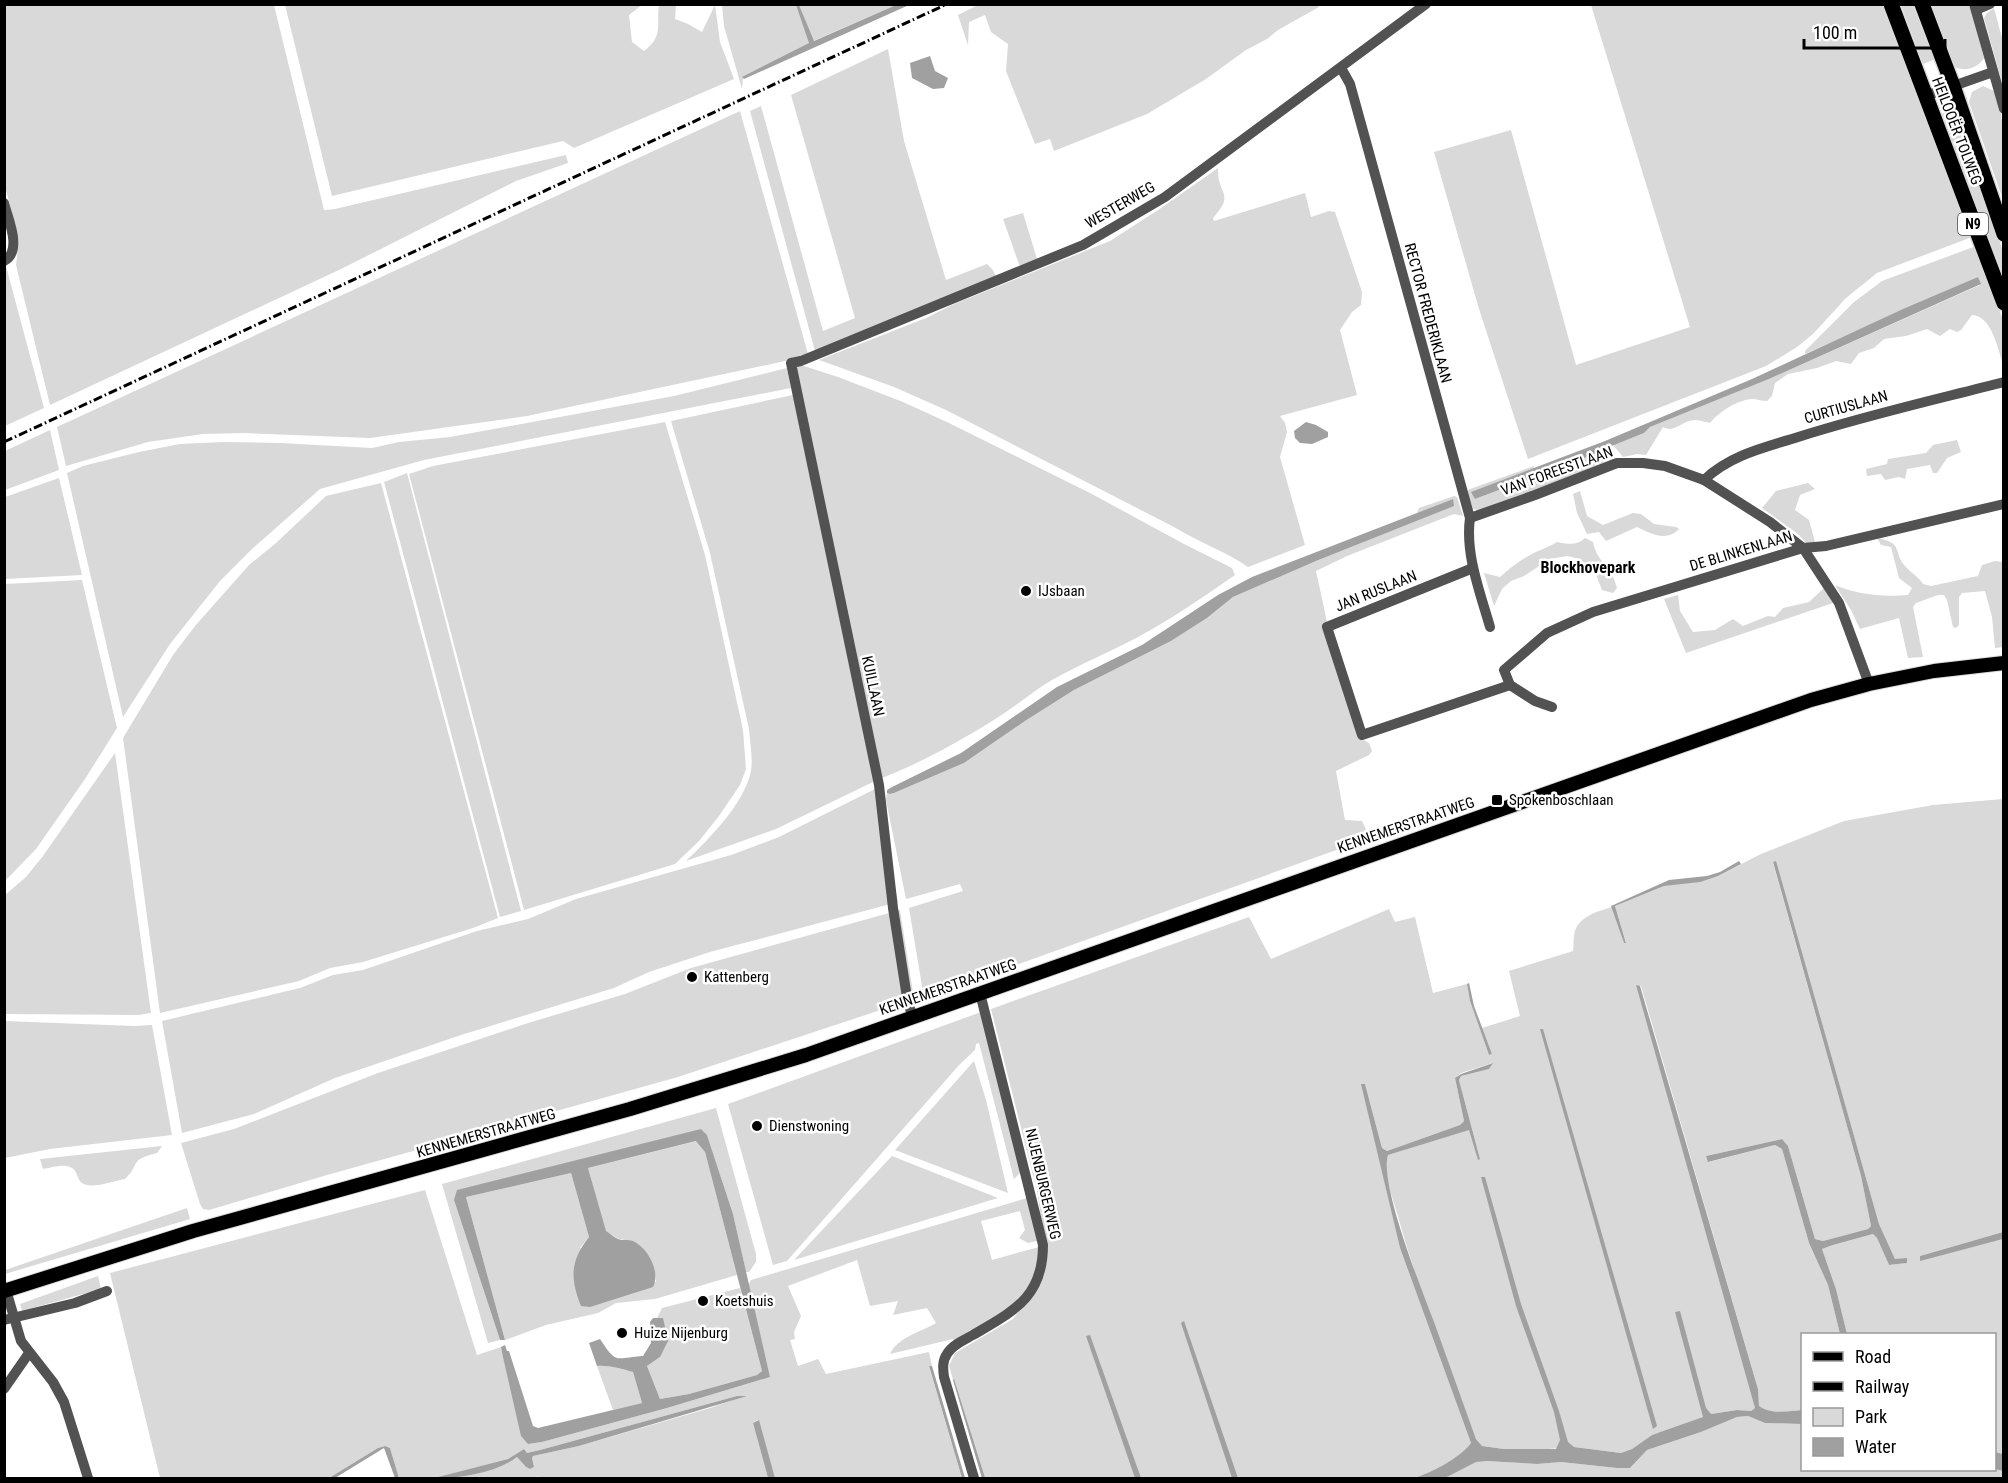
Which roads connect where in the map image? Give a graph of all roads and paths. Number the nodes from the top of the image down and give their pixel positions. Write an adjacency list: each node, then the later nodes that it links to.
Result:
1 (1426, 4): 6 (street, WESTERWEG)
2 (1891, 4): 9 (highway, HEILOOËR TOLWEG / N9)
3 (1922, 4): 8 (highway, HEILOOËR TOLWEG / N9)
4 (1990, 4): 5 (street)
5 (1975, 7): 7 (street)
6 (1341, 68): 15 (street, WESTERWEG); 19 (street, RECTOR FREDERIKLAAN)
7 (1993, 72): 8 (street); 10 (street)
8 (1953, 86): 9 (street); 12 (highway, HEILOOËR TOLWEG / N9)
9 (1924, 96): 14 (highway, HEILOOËR TOLWEG / N9)
10 (2004, 109)
11 (4, 203): 13 (street)
12 (2004, 234)
13 (4, 261)
14 (2004, 303)
15 (791, 363): 30 (street, KUILLAAN)
16 (2004, 382): 17 (street, CURTIUSLAAN)
17 (1704, 480): 19 (street, VAN FOREESTLAAN); 20 (street, VAN FOREESTLAAN)
18 (2004, 504): 20 (street, DE BLINKENLAAN)
19 (1470, 518): 21 (street, RECTOR FREDERIKLAAN)
20 (1803, 548): 26 (street, VAN FOREESTLAAN); 27 (street, DE BLINKENLAAN)
21 (1473, 568): 22 (street); 27 (street, JAN RUSLAAN)
22 (1490, 627)
23 (2004, 663): 25 (main road, KENNEMERSTRAATWEG)
24 (2004, 672): 25 (main road, KENNEMERSTRAATWEG)
25 (1891, 680): 26 (main road, KENNEMERSTRAATWEG)
26 (1869, 684): 29 (main road, KENNEMERSTRAATWEG)
27 (1510, 685): 28 (street)
28 (1551, 707)
29 (980, 993): 30 (main road, KENNEMERSTRAATWEG); 37 (street, NIJENBURGERWEG)
30 (910, 1010): 31 (main road, KENNEMERSTRAATWEG)
31 (5, 1291): 33 (street)
32 (106, 1291): 33 (street)
33 (9, 1319): 34 (street)
34 (29, 1353): 35 (street); 36 (street)
35 (4, 1389)
36 (88, 1479)
37 (974, 1479)

